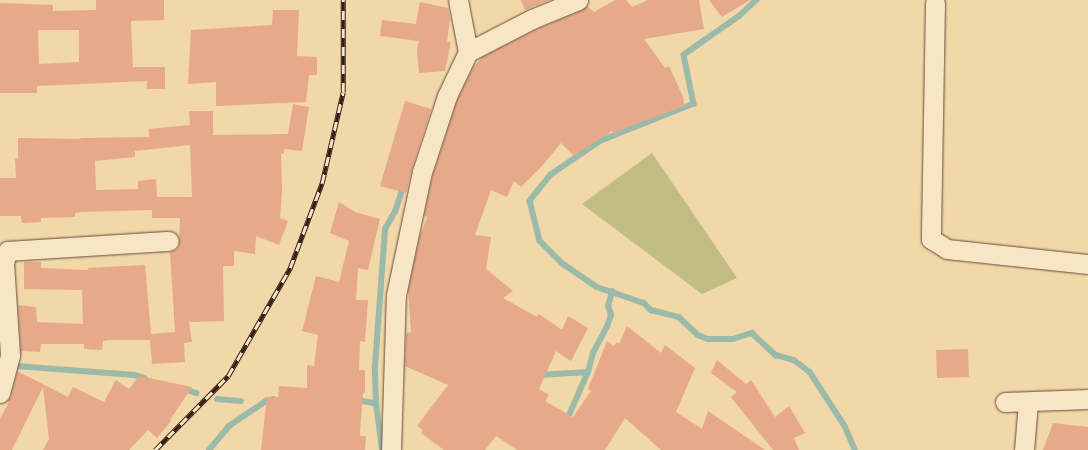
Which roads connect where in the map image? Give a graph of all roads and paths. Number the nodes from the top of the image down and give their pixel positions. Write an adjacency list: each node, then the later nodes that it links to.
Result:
1 (458, 0): 4 (street)
2 (578, 0): 4 (street)
3 (934, 3): 6 (street)
4 (468, 52): 11 (street)
5 (169, 241): 7 (street)
6 (1088, 264)
7 (0, 393)
8 (1088, 399): 10 (street)
9 (1005, 402): 10 (street)
10 (1028, 402): 12 (street)
11 (391, 450)
12 (1024, 450)

